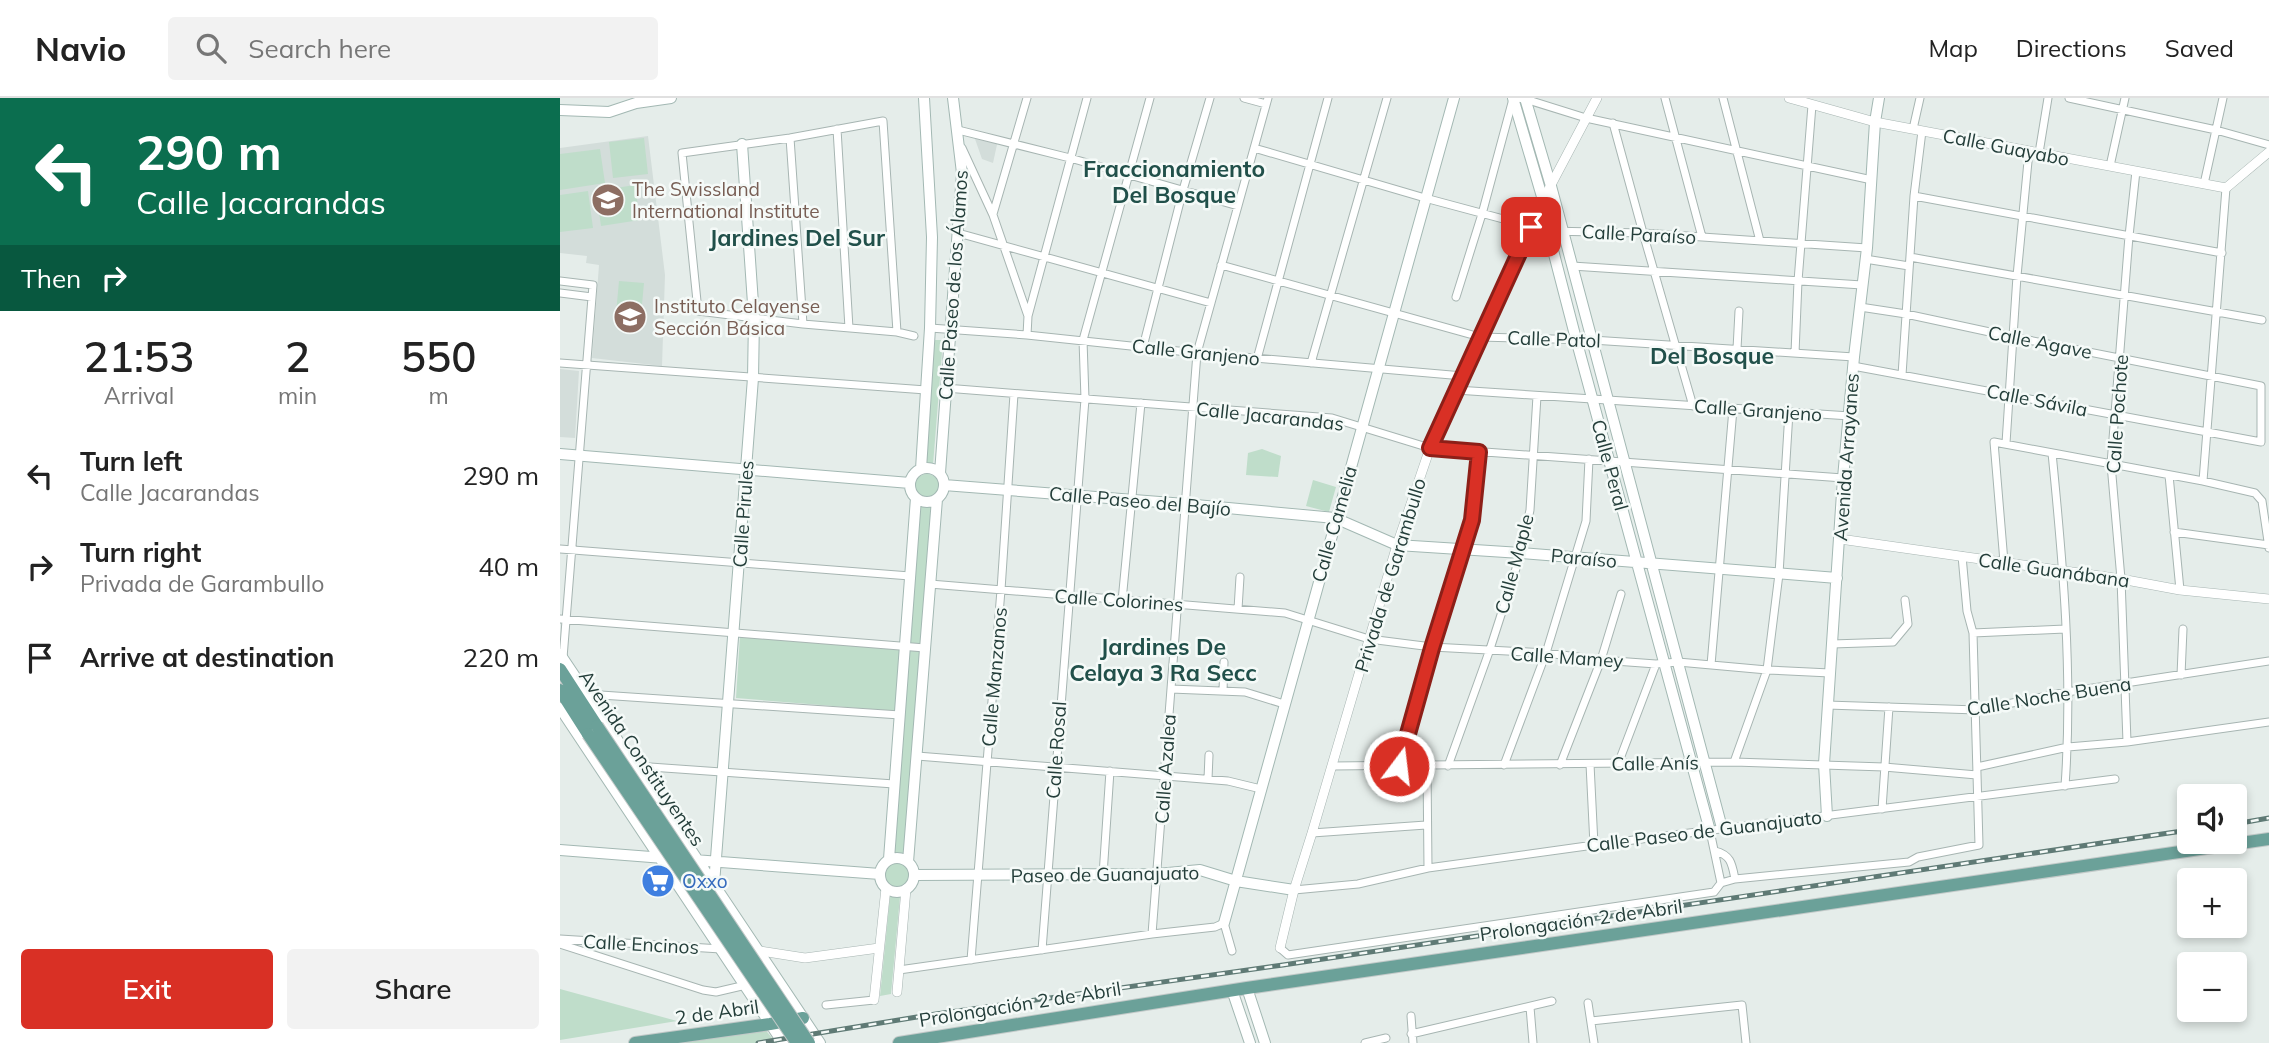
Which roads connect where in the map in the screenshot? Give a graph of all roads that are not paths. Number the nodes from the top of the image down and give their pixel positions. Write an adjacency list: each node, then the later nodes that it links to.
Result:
1 (671, 98): 26 (main road)
2 (924, 98): 105 (main road, Calle Paseo de los Álamos)
3 (953, 98): 32 (main road, Calle Paseo de los Álamos)
4 (1027, 98): 37 (street)
5 (1087, 98): 45 (street)
6 (1150, 98): 50 (street, Calle Rosal)
7 (1210, 98): 56 (street)
8 (1244, 98): 24 (street)
9 (1328, 98): 46 (street)
10 (1387, 98): 51 (street)
11 (1454, 98): 58 (main road, Calle Camelia)
12 (1514, 98): 13 (street); 59 (main road, Calle Peral); 61 (street)
13 (1525, 98): 28 (street); 54 (main road, Calle Peral)
14 (1597, 98): 28 (street, Privada de Garambullo)
15 (1665, 98): 35 (street)
16 (1723, 98): 42 (street)
17 (1788, 98): 25 (street, Calle Guayabo)
18 (1879, 98): 29 (main road, Avenida Arrayanes)
19 (1920, 98): 33 (street)
20 (2048, 98): 43 (street)
21 (2069, 98): 27 (street)
22 (2125, 98): 27 (street)
23 (2223, 98): 34 (street)
24 (1267, 101): 41 (street, Calle Azalea)
25 (1812, 104): 29 (street, Calle Guayabo); 47 (street)
26 (560, 110)
27 (2123, 110): 34 (street); 48 (street)
28 (1586, 118): 30 (street); 54 (street, Privada de Garambullo)
29 (1875, 122): 33 (street, Calle Guayabo); 52 (main road, Avenida Arrayanes)
30 (1613, 124): 35 (street); 68 (street)
31 (837, 129): 36 (street); 104 (street); 107 (street)
32 (958, 130): 37 (street); 39 (main road, Calle Paseo de los Álamos)
33 (1918, 130): 43 (street, Calle Guayabo); 57 (street)
34 (2216, 130): 40 (street); 53 (street)
35 (1676, 137): 42 (street); 70 (street)
36 (790, 138): 38 (street); 103 (street)
37 (1013, 143): 45 (street); 62 (street)
38 (742, 144): 101 (main road, Calle Pirules); 101 (street)
39 (960, 144): 62 (street); 67 (main road, Calle Paseo de los Álamos)
40 (2269, 145)
41 (1254, 148): 46 (street, Calle Paraíso); 60 (street, Calle Azalea)
42 (1736, 150): 47 (street); 71 (street)
43 (2034, 152): 48 (street, Calle Guayabo); 63 (street)
44 (2269, 152): 55 (street)
45 (1070, 158): 50 (street); 77 (street)
46 (1309, 164): 51 (street, Calle Paraíso); 85 (street)
47 (1808, 166): 52 (street); 73 (street)
48 (2110, 166): 49 (street, Calle Guayabo)
49 (2136, 171): 53 (street, Calle Guayabo); 69 (street, Calle Pochote)
50 (1128, 174): 56 (street); 82 (street, Calle Rosal)
51 (1363, 180): 58 (street, Calle Paraíso); 91 (street)
52 (1871, 180): 75 (main road, Avenida Arrayanes)
53 (2204, 184): 55 (street, Calle Guayabo)
54 (1551, 186): 59 (street, Privada de Garambullo); 66 (main road, Calle Peral)
55 (2226, 188): 74 (street)
56 (1183, 190): 60 (street); 88 (street)
57 (1914, 196): 63 (street); 76 (street)
58 (1425, 198): 61 (street, Calle Paraíso); 98 (main road, Calle Camelia)
59 (1543, 200): 64 (street, Privada de Garambullo); 65 (main road, Calle Peral)
60 (1238, 206): 78 (street, Calle Azalea)
61 (1482, 214): 64 (street, Calle Paraíso); 93 (street)
62 (993, 215): 72 (street)
63 (2022, 216): 69 (street); 83 (street)
64 (1531, 227): 65 (street, Calle Paraíso); 110 (street, Privada de Garambullo)
65 (1548, 231): 66 (street, Calle Paraíso); 112 (main road, Calle Peral)
66 (1562, 231): 68 (street, Calle Paraíso); 80 (main road, Calle Peral)
67 (958, 233): 72 (street); 106 (main road, Calle Paseo de los Álamos)
68 (1643, 233): 70 (street, Calle Paraíso); 81 (street)
69 (2129, 236): 74 (street); 90 (street, Calle Pochote)
70 (1702, 237): 71 (street, Calle Paraíso)
71 (1760, 241): 73 (street, Calle Paraíso)
72 (1003, 244): 77 (street); 100 (street)
73 (1801, 244): 75 (street, Calle Paraíso); 86 (street)
74 (2222, 253): 97 (street)
75 (1866, 254): 79 (street, Calle Paraíso); 87 (main road, Avenida Arrayanes)
76 (1910, 257): 79 (street); 83 (street)
77 (1044, 258): 82 (street); 100 (street)
78 (1221, 265): 85 (street, Calle Patol); 94 (street, Calle Azalea)
79 (1909, 266): 99 (street)
80 (1572, 267): 81 (street); 114 (main road, Calle Peral)
81 (1654, 272): 86 (street); 115 (street)
82 (1101, 274): 88 (street); 113 (street, Calle Rosal)
83 (2017, 276): 90 (street); 111 (street)
84 (560, 281): 92 (street)
85 (1278, 281): 91 (street, Calle Patol); 121 (street)
86 (1798, 281): 87 (street); 119 (street)
87 (1862, 285): 95 (main road, Avenida Arrayanes)
88 (1158, 289): 94 (street); 116 (street)
89 (560, 293): 92 (street)
90 (2124, 295): 97 (street); 120 (street, Calle Pochote)
91 (1329, 296): 98 (street, Calle Patol); 124 (street)
92 (592, 297): 125 (street)
93 (1456, 297)
94 (1211, 303): 118 (street, Calle Azalea)
95 (1860, 307): 99 (street, Calle Agave); 122 (main road, Avenida Arrayanes)
96 (1739, 310): 117 (street)
97 (2217, 312): 102 (street); 129 (street)
98 (1393, 313): 110 (street, Calle Patol); 126 (main road, Calle Camelia)
99 (1906, 314): 111 (street, Calle Agave); 127 (street)
100 (1027, 316): 108 (street)
101 (754, 318): 103 (street); 130 (main road, Calle Pirules)
102 (2262, 320)
103 (803, 324): 104 (street)
104 (849, 328): 107 (street)
105 (930, 328): 106 (street, Calle Granjeno); 132 (main road, Calle Paseo de los Álamos)
106 (950, 329): 108 (street, Calle Granjeno); 131 (main road, Calle Paseo de los Álamos)
107 (897, 332): 109 (street)
108 (1027, 335): 113 (street, Calle Granjeno)
109 (914, 336)
110 (1480, 337): 112 (street, Calle Patol); 128 (street, Privada de Garambullo)
111 (2013, 337): 120 (street, Calle Agave); 135 (street)
112 (1576, 339): 114 (street, Calle Patol); 138 (main road, Calle Peral)
113 (1083, 340): 116 (street, Calle Granjeno); 137 (street, Calle Rosal)
114 (1592, 340): 115 (street, Calle Patol); 139 (main road, Calle Peral)
115 (1676, 345): 117 (street, Calle Patol); 141 (street)
116 (1143, 347): 118 (street, Calle Granjeno)
117 (1737, 349): 119 (street, Calle Patol)
118 (1197, 353): 121 (street, Calle Granjeno); 142 (street, Calle Azalea)
119 (1795, 353): 122 (street, Calle Patol)
120 (2120, 358): 129 (street, Calle Agave); 145 (street, Calle Pochote)
121 (1256, 359): 124 (street, Calle Granjeno)
122 (1854, 362): 127 (street, Calle Sávila); 146 (main road, Avenida Arrayanes)
123 (560, 363): 125 (street)
124 (1311, 363): 126 (street, Calle Granjeno)
125 (587, 365): 130 (street); 155 (street)
126 (1377, 369): 128 (street, Calle Granjeno); 147 (main road, Calle Camelia)
127 (1902, 375): 135 (street, Calle Sávila)
128 (1463, 376): 133 (street, Privada de Garambullo)
129 (2212, 376): 148 (street); 149 (street, Calle Agave)
130 (753, 378): 132 (street); 163 (main road, Calle Pirules)
131 (945, 388): 134 (street, Calle Jacarandas); 164 (main road, Calle Paseo de los Álamos)
132 (926, 390): 161 (main road, Calle Paseo de los Álamos)
133 (1456, 390): 136 (street, Calle Granjeno); 151 (street, Privada de Garambullo)
134 (1014, 394): 137 (street, Calle Jacarandas); 171 (street, Calle Manzanos)
135 (2009, 395): 145 (street, Calle Sávila); 150 (street)
136 (1537, 396): 138 (street, Calle Granjeno); 156 (street, Calle Maple)
137 (1085, 399): 140 (street, Calle Jacarandas); 172 (street, Calle Rosal)
138 (1592, 400): 139 (street, Calle Granjeno); 158 (main road, Calle Peral)
139 (1608, 400): 141 (street, Calle Granjeno); 159 (main road, Calle Peral)
140 (1140, 403): 142 (street, Calle Jacarandas); 175 (street)
141 (1693, 406): 143 (street, Calle Granjeno)
142 (1192, 407): 147 (street, Calle Jacarandas); 176 (street, Calle Azalea)
143 (1733, 409): 144 (street, Calle Granjeno); 162 (street)
144 (1789, 412): 146 (street, Calle Granjeno); 165 (street)
145 (2114, 415): 148 (street, Calle Sávila); 160 (street, Calle Pochote)
146 (1850, 416): 167 (main road, Avenida Arrayanes)
147 (1361, 427): 151 (street, Calle Jacarandas); 177 (main road, Calle Camelia)
148 (2206, 432): 149 (street, Calle Sávila); 168 (street)
149 (2261, 442)
150 (2006, 443): 153 (street); 189 (street)
151 (1430, 448): 152 (street, Calle Jacarandas); 180 (street, Privada de Garambullo)
152 (1479, 452): 156 (street, Calle Jacarandas); 183 (street)
153 (2052, 453): 160 (street); 193 (street)
154 (560, 454): 155 (main road)
155 (579, 455): 163 (main road); 184 (street)
156 (1532, 457): 157 (street, Calle Jacarandas); 185 (street, Calle Maple)
157 (1589, 459): 158 (street, Calle Jacarandas); 187 (street)
158 (1609, 460): 159 (street, Calle Jacarandas); 190 (main road, Calle Peral)
159 (1625, 461): 162 (street, Calle Jacarandas); 191 (main road, Calle Peral)
160 (2111, 464): 166 (street); 198 (street, Calle Pochote)
161 (921, 469): 164 (main road); 169 (main road)
162 (1727, 469): 165 (street, Calle Jacarandas); 192 (street)
163 (746, 470): 169 (main road); 188 (main road, Calle Pirules)
164 (940, 473): 170 (main road)
165 (1786, 474): 167 (street, Calle Jacarandas); 194 (street)
166 (2169, 475): 168 (street); 178 (street)
167 (1843, 478): 179 (main road, Avenida Arrayanes)
168 (2203, 481): 181 (street)
169 (910, 483): 173 (main road)
170 (944, 485): 171 (main road, Calle Paseo del Bajío); 174 (main road)
171 (1009, 490): 172 (main road, Calle Paseo del Bajío); 200 (street, Calle Manzanos)
172 (1078, 495): 175 (main road, Calle Paseo del Bajío); 203 (street, Calle Rosal)
173 (916, 498): 174 (main road); 195 (main road)
174 (937, 499): 199 (main road)
175 (1132, 499): 176 (main road, Calle Paseo del Bajío); 206 (street)
176 (1185, 504): 177 (main road, Calle Paseo del Bajío); 207 (street, Calle Azalea)
177 (1335, 518): 180 (main road, Paraíso); 210 (main road, Calle Camelia)
178 (2174, 532): 181 (street); 201 (street)
179 (1840, 539): 186 (street, Calle Guanábana); 197 (main road, Avenida Arrayanes)
180 (1397, 545): 183 (main road, Paraíso); 215 (street, Privada de Garambullo)
181 (2269, 546)
182 (560, 549): 184 (street)
183 (1463, 549): 185 (main road, Paraíso); 219 (street)
184 (572, 550): 188 (street); 209 (street)
185 (1521, 553): 187 (main road, Paraíso); 220 (street, Calle Maple)
186 (1962, 556): 189 (street, Calle Guanábana); 214 (street)
187 (1575, 557): 190 (main road, Paraíso); 221 (street)
188 (740, 562): 195 (street); 213 (main road, Calle Pirules)
189 (2004, 562): 193 (street, Calle Guanábana)
190 (1637, 563): 191 (main road, Paraíso); 227 (main road, Calle Peral)
191 (1653, 564): 192 (main road, Paraíso); 226 (main road, Calle Peral)
192 (1719, 569): 194 (main road, Paraíso); 228 (street)
193 (2063, 570): 198 (street, Calle Guanábana); 211 (street)
194 (1779, 574): 197 (main road, Paraíso); 229 (street)
195 (910, 576): 217 (main road)
196 (1240, 577): 208 (street)
197 (1837, 578): 216 (main road, Avenida Arrayanes)
198 (2121, 579): 201 (street, Calle Guanábana); 232 (street, Calle Pochote)
199 (930, 584): 200 (street, Calle Colorines); 218 (main road)
200 (1001, 590): 203 (street, Calle Colorines); 250 (street, Calle Manzanos)
201 (2179, 590): 204 (street, Calle Guanábana)
202 (1621, 594): 222 (street)
203 (1069, 596): 206 (street, Calle Colorines); 263 (street, Calle Rosal)
204 (2269, 599)
205 (1905, 600): 216 (street)
206 (1122, 601): 207 (street, Calle Colorines)
207 (1177, 604): 208 (street, Calle Colorines); 233 (street, Calle Azalea)
208 (1238, 609): 210 (street, Calle Colorines)
209 (563, 620): 213 (street); 223 (street)
210 (1307, 620): 215 (street, Calle Mamey); 239 (main road, Calle Camelia)
211 (2065, 629): 214 (street); 236 (street)
212 (2183, 629): 231 (street)
213 (735, 632): 217 (street); 237 (main road, Calle Pirules)
214 (1973, 633): 242 (street)
215 (1369, 639): 219 (street, Calle Mamey); 259 (street, Privada de Garambullo)
216 (1832, 644): 230 (main road, Avenida Arrayanes)
217 (905, 646): 218 (street); 243 (main road)
218 (925, 648): 249 (main road)
219 (1432, 648): 220 (street, Calle Mamey); 260 (street)
220 (1489, 652): 221 (street, Calle Mamey); 262 (street, Calle Maple)
221 (1546, 653): 222 (street, Calle Mamey); 256 (street)
222 (1601, 660): 227 (street, Calle Mamey); 257 (street)
223 (561, 661): 238 (main road, Avenida Constituyentes)
224 (2269, 661): 231 (street, Calle Noche Buena)
225 (1224, 662): 234 (street)
226 (1678, 662): 227 (street, Calle Mamey); 228 (street, Calle Mamey); 252 (main road, Calle Peral)
227 (1660, 663): 252 (main road, Calle Peral); 254 (street)
228 (1711, 665): 229 (street, Calle Mamey)
229 (1767, 670): 230 (street, Calle Mamey); 251 (street)
230 (1830, 673): 240 (main road, Avenida Arrayanes)
231 (2181, 675): 232 (street, Calle Noche Buena)
232 (2125, 684): 236 (street, Calle Noche Buena); 246 (street, Calle Pochote)
233 (1171, 689): 234 (street); 268 (street, Calle Azalea)
234 (1223, 691): 239 (street)
235 (560, 692): 238 (main road, Avenida Constituyentes)
236 (2067, 692): 242 (street, Calle Noche Buena); 247 (street)
237 (729, 703): 238 (street); 243 (street); 265 (main road, Calle Pirules)
238 (569, 704): 245 (main road, Avenida Constituyentes); 258 (main road); 285 (main road)
239 (1284, 704): 273 (main road, Calle Camelia)
240 (1827, 705): 241 (street, Calle Noche Buena); 255 (main road, Avenida Arrayanes)
241 (1889, 707): 242 (street, Calle Noche Buena); 264 (street)
242 (1977, 710): 267 (street)
243 (900, 715): 271 (main road)
244 (2269, 722): 246 (street, Calle Anís)
245 (593, 730): 335 (main road, Avenida Constituyentes, bridge); 336 (main road, Avenida Constituyentes, bridge)
246 (2127, 742): 247 (street, Calle Anís)
247 (2068, 747): 267 (street, Calle Anís); 272 (street)
248 (1209, 755): 269 (street)
249 (917, 756): 250 (street); 288 (main road)
250 (986, 761): 263 (street); 295 (street, Calle Manzanos)
251 (1734, 762): 252 (street, Calle Anís); 255 (street, Calle Anís)
252 (1699, 763): 254 (street, Calle Anís); 278 (main road, Calle Peral); 279 (main road, Calle Peral)
253 (1590, 764): 254 (street, Calle Anís); 257 (street, Calle Anís); 282 (street)
254 (1618, 764)
255 (1824, 764): 264 (street, Calle Anís); 276 (main road, Avenida Arrayanes)
256 (1504, 765): 257 (street, Calle Anís); 262 (street, Calle Anís)
257 (1560, 765)
258 (636, 766): 265 (street); 287 (main road)
259 (1332, 766): 260 (street, Calle Anís); 280 (street, Privada de Garambullo)
260 (1399, 766): 261 (street, Calle Anís)
261 (1427, 766): 262 (street, Calle Anís); 277 (street)
262 (1448, 766)
263 (1055, 767): 266 (street); 296 (street, Calle Rosal)
264 (1884, 767): 267 (street, Calle Anís); 275 (street)
265 (723, 771): 271 (street); 289 (main road, Calle Pirules)
266 (1110, 771): 268 (street); 294 (street)
267 (1977, 771): 274 (street)
268 (1164, 776): 269 (street); 292 (street, Calle Azalea)
269 (1208, 779): 273 (street)
270 (2115, 779): 272 (street, Calle Paseo de Guanajuato)
271 (894, 784): 286 (main road)
272 (2065, 786): 274 (street, Calle Paseo de Guanajuato)
273 (1261, 789): 298 (main road, Calle Camelia)
274 (1977, 796): 275 (street, Calle Paseo de Guanajuato); 297 (street)
275 (1882, 809): 276 (street, Calle Paseo de Guanajuato)
276 (1827, 816): 278 (street, Calle Paseo de Guanajuato)
277 (1426, 824): 280 (street); 290 (street)
278 (1722, 828): 279 (street, Calle Paseo de Guanajuato)
279 (1710, 831): 282 (street, Calle Paseo de Guanajuato); 284 (street)
280 (1312, 834): 303 (street, Privada de Garambullo)
281 (2269, 839): 319 (main road, Prolongación 2 de Abril)
282 (1594, 845): 290 (street, Calle Paseo de Guanajuato)
283 (560, 850): 285 (main road)
284 (1715, 851): 297 (street); 300 (street)
285 (654, 854): 287 (main road); 304 (main road)
286 (889, 859): 288 (main road); 291 (main road)
287 (699, 861): 289 (main road); 299 (main road)
288 (908, 862): 293 (main road)
289 (716, 863): 291 (main road); 299 (main road, Calle Pirules)
290 (1428, 868): 303 (street, Calle Paseo de Guanajuato)
291 (880, 874): 301 (main road)
292 (1157, 874): 294 (main road, Paseo de Guanajuato); 298 (main road, Paseo de Guanajuato); 306 (street, Calle Azalea)
293 (914, 875): 295 (main road, Paseo de Guanajuato); 302 (main road)
294 (1103, 875): 296 (main road, Paseo de Guanajuato)
295 (978, 876): 296 (main road, Paseo de Guanajuato); 315 (street, Calle Manzanos)
296 (1047, 876): 311 (street, Calle Rosal)
297 (1735, 879): 300 (street)
298 (1236, 881): 303 (main road, Paseo de Guanajuato); 305 (main road, Calle Camelia)
299 (713, 882): 304 (street); 312 (main road)
300 (1721, 883): 309 (street)
301 (886, 888): 302 (main road); 308 (street)
302 (906, 889): 317 (street)
303 (1294, 890): 309 (street, Privada de Garambullo)
304 (684, 894): 310 (main road)
305 (1224, 923): 306 (street); 313 (street)
306 (1153, 934): 311 (street)
307 (560, 942): 310 (street, Calle Encinos); 318 (street, Calle Encinos)
308 (879, 948): 314 (street); 322 (street)
309 (1280, 948)
310 (721, 949): 318 (main road)
311 (1042, 950): 315 (street)
312 (760, 951): 314 (street); 316 (main road)
313 (1232, 951)
314 (786, 957): 316 (street)
315 (971, 960): 317 (street)
316 (771, 969): 318 (street); 328 (main road)
317 (899, 970): 321 (street)
318 (746, 985): 330 (main road)
319 (1247, 988): 320 (main road, Prolongación 2 de Abril); 340 (main road)
320 (1232, 990): 338 (main road, Prolongación 2 de Abril); 339 (main road)
321 (897, 992)
322 (874, 1000): 325 (street)
323 (1552, 1001): 326 (street)
324 (1588, 1003): 329 (street)
325 (826, 1005)
326 (1530, 1007): 331 (street); 343 (street)
327 (1411, 1016): 331 (street)
328 (803, 1018): 330 (main road, 2 de Abril); 337 (main road)
329 (1591, 1021): 344 (street); 345 (street)
330 (770, 1024): 333 (main road, 2 de Abril); 334 (main road)
331 (1411, 1034): 342 (street)
332 (1386, 1038): 341 (street)
333 (635, 1043)
334 (783, 1043)
335 (797, 1043)
336 (809, 1043)
337 (820, 1043)
338 (899, 1043)
339 (1250, 1043)
340 (1265, 1043)
341 (1364, 1043)
342 (1413, 1043)
343 (1533, 1043)
344 (1594, 1043)
345 (1746, 1043)

